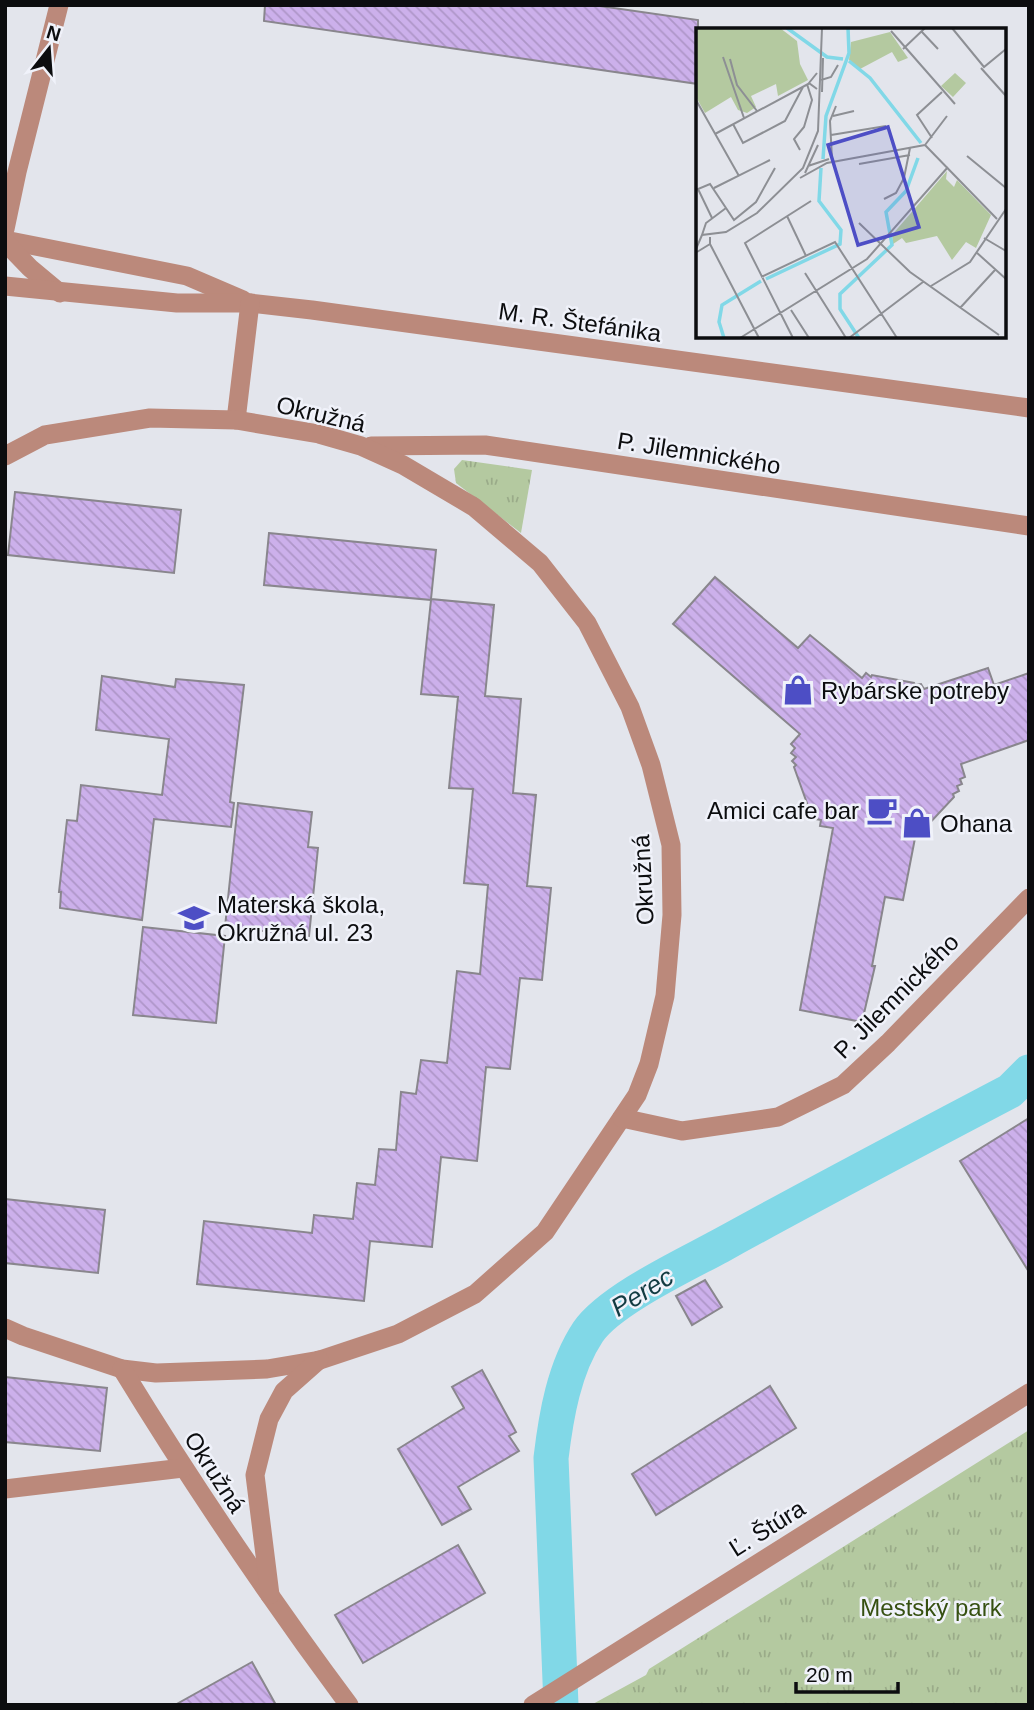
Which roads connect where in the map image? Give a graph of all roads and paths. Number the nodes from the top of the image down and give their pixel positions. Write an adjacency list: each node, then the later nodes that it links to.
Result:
1 (59, 5): 2 (street)
2 (5, 229)
3 (5, 241): 5 (street, M. R. Štefánika); 6 (street, M. R. Štefánika)
4 (5, 286): 5 (street, M. R. Štefánika)
5 (61, 293): 6 (street, M. R. Štefánika)
6 (250, 303): 7 (street, M. R. Štefánika); 8 (street)
7 (1029, 408)
8 (236, 420): 9 (street, Okružná); 10 (street, Okružná)
9 (361, 446): 11 (street, P. Jilemnického); 13 (street, Okružná)
10 (5, 456)
11 (1029, 526)
12 (1029, 898): 13 (street, P. Jilemnického)
13 (622, 1118): 15 (street, Okružná)
14 (5, 1328): 16 (street, Okružná)
15 (320, 1360): 16 (street, Okružná); 20 (street, Okružná)
16 (122, 1369): 18 (street, Okružná)
17 (1029, 1394): 21 (street, Ľ. Štúra)
18 (183, 1468): 19 (street); 20 (street, Okružná)
19 (5, 1489)
20 (271, 1599): 22 (street, Okružná)
21 (541, 1700)
22 (349, 1705)

